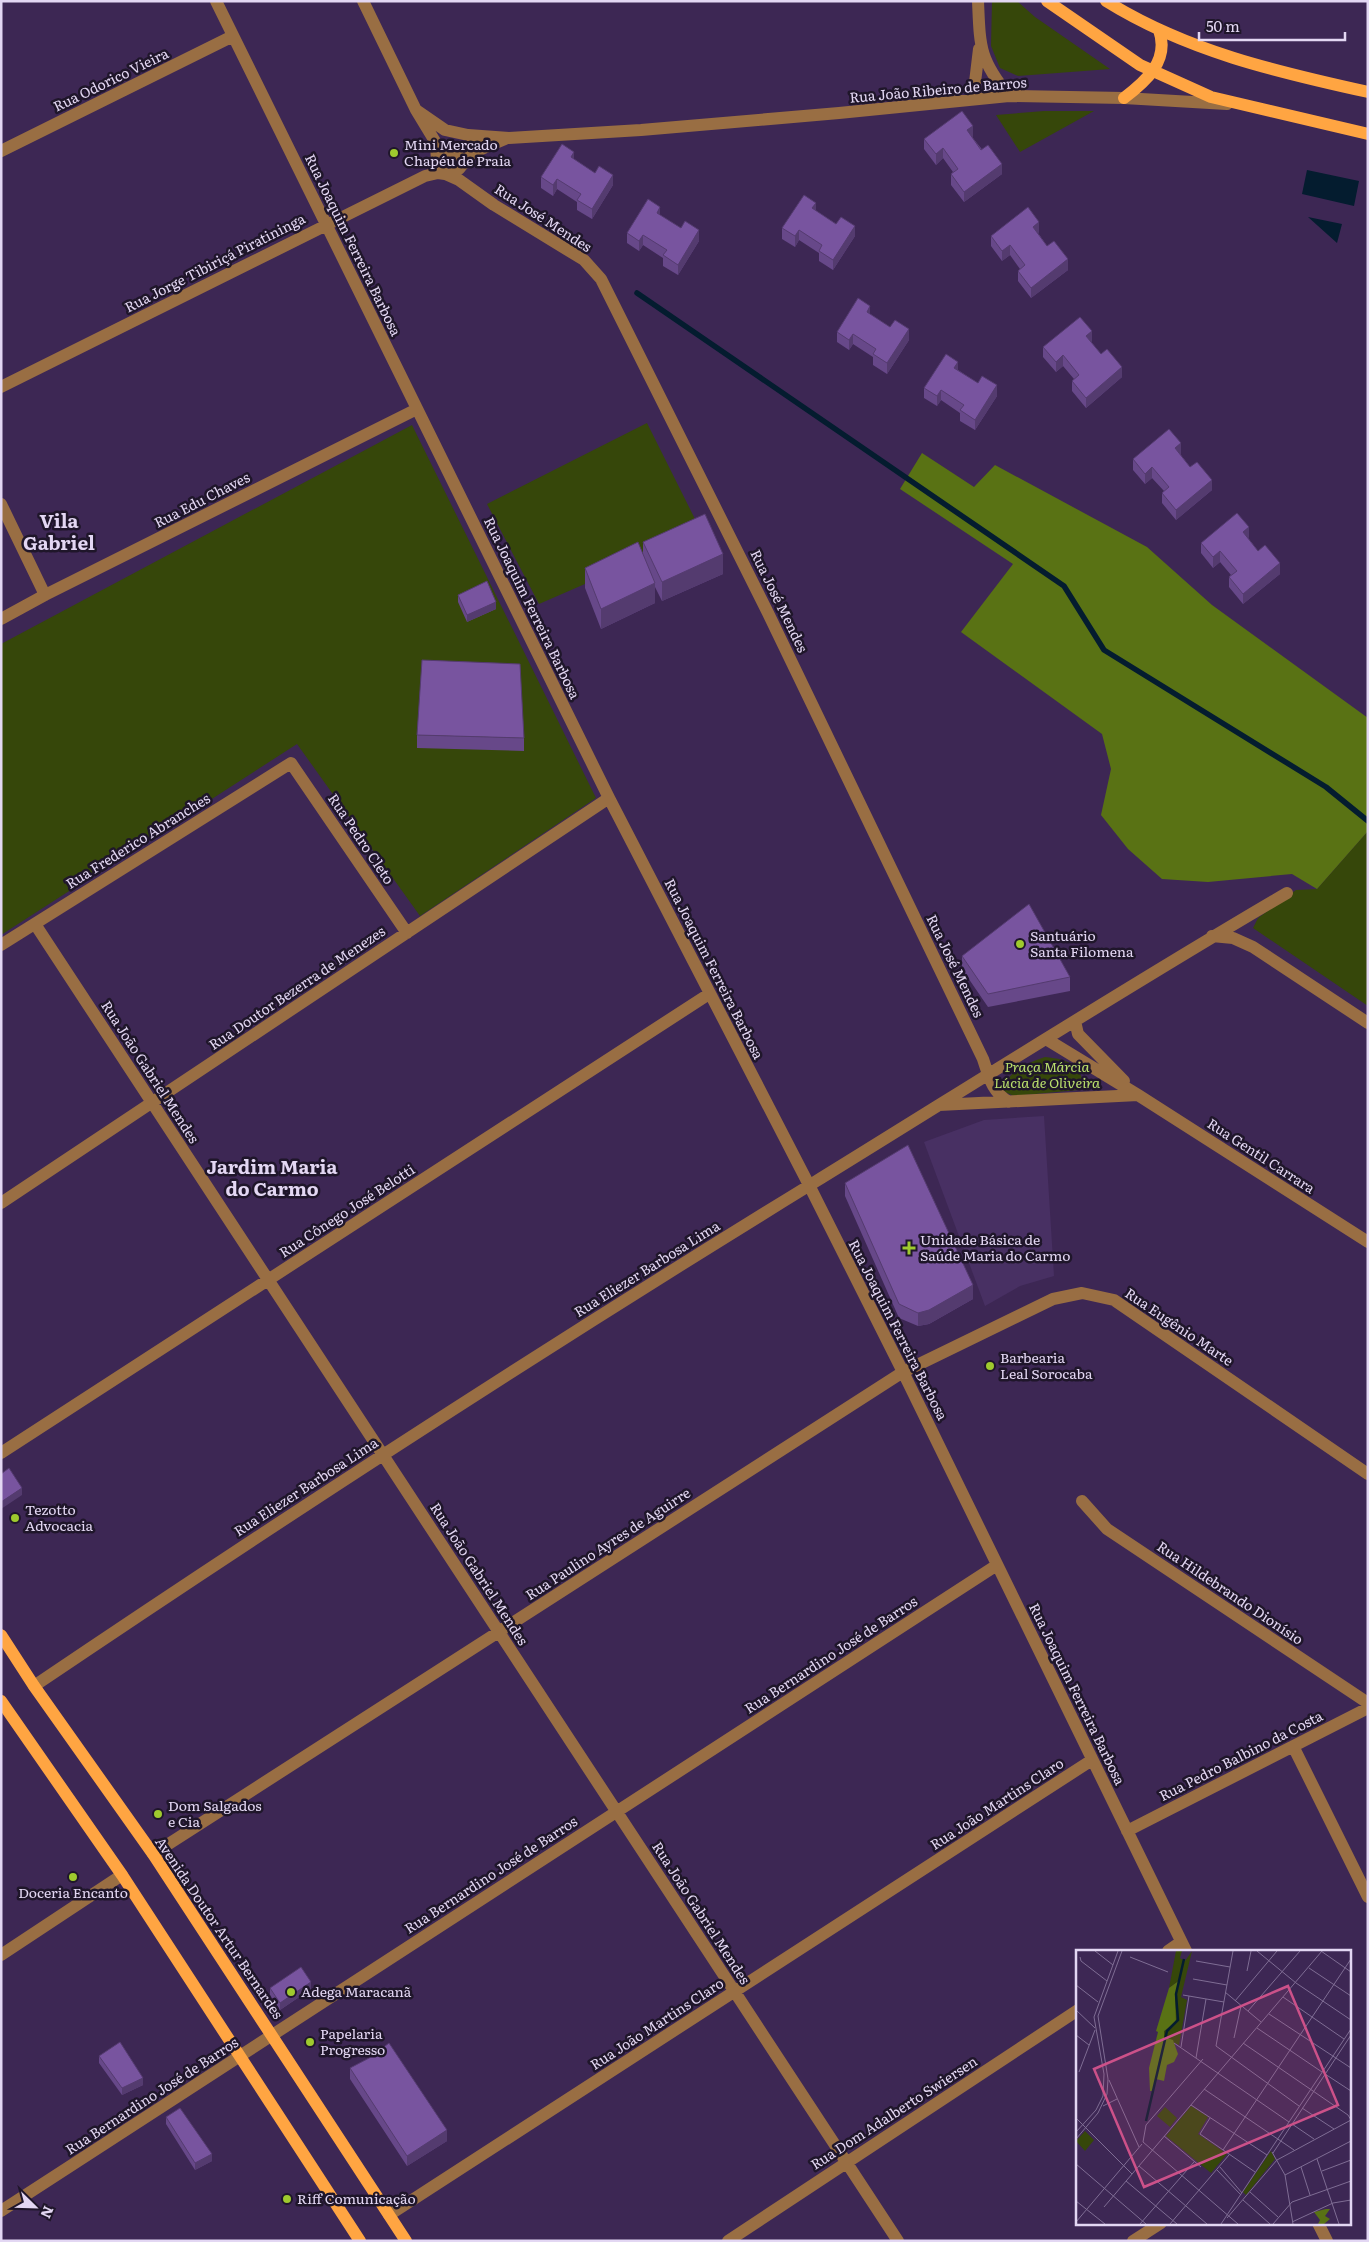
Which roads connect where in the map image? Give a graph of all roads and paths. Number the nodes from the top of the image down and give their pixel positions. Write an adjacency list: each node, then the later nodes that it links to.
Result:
1 (216, 1): 7 (street, Rua Joaquim Ferreira Barbosa)
2 (363, 1): 15 (street, Rua João Ribeiro de Barros)
3 (978, 1): 8 (street)
4 (1047, 1): 9 (main road)
5 (1106, 1): 6 (main road)
6 (1159, 30): 9 (main road); 10 (main road)
7 (233, 36): 18 (street, Rua Odorico Vieira); 21 (street, Rua Joaquim Ferreira Barbosa)
8 (980, 41): 11 (street); 13 (street)
9 (1153, 71): 12 (main road); 14 (main road)
10 (1368, 92)
11 (1009, 96): 12 (street, Rua João Ribeiro de Barros); 13 (street, Rua João Ribeiro de Barros)
12 (1124, 98): 14 (street, Rua João Ribeiro de Barros)
13 (973, 99): 17 (street, Rua João Ribeiro de Barros)
14 (1244, 106): 16 (main road, Rua João Ribeiro de Barros)
15 (416, 110): 17 (street, Rua João Ribeiro de Barros); 19 (street, Rua João Ribeiro de Barros)
16 (1368, 134)
17 (509, 138): 20 (street, Rua João Ribeiro de Barros)
18 (1, 151)
19 (436, 162): 20 (street, Rua João Ribeiro de Barros); 20 (street)
20 (451, 173): 21 (street, Rua Jorge Tibiriçá Piratininga); 38 (street, Rua José Mendes)
21 (326, 225): 22 (street, Rua Jorge Tibiriçá Piratininga); 23 (street, Rua Joaquim Ferreira Barbosa)
22 (1, 387)
23 (417, 409): 25 (street, Rua Edu Chaves); 28 (street, Rua Joaquim Ferreira Barbosa)
24 (1, 504): 25 (street)
25 (45, 595): 26 (street, Rua Edu Chaves)
26 (1, 619)
27 (291, 763): 30 (street, Rua Frederico Abranches); 31 (street, Rua Pedro Cleto)
28 (608, 798): 31 (street, Rua Doutor Bezerra de Menezes); 34 (street, Rua Joaquim Ferreira Barbosa)
29 (1287, 893): 32 (street, Rua Eliezer Barbosa Lima)
30 (35, 924): 33 (street, Rua Frederico Abranches); 41 (street, Rua João Gabriel Mendes)
31 (407, 932): 41 (street, Rua Doutor Bezerra de Menezes)
32 (1212, 936): 35 (street, Rua Eliezer Barbosa Lima); 36 (street)
33 (1, 945)
34 (709, 994): 43 (street, Rua Joaquim Ferreira Barbosa); 46 (street, Rua Cônego José Belotti)
35 (1075, 1021): 37 (street, Rua Eliezer Barbosa Lima); 39 (street, Rua Gentil Carrara)
36 (1368, 1023)
37 (1046, 1039): 38 (street, Rua Eliezer Barbosa Lima); 39 (street, Rua Gentil Carrara)
38 (988, 1074): 40 (street, Rua José Mendes); 42 (street, Rua Eliezer Barbosa Lima)
39 (1138, 1095): 40 (street); 45 (street, Rua Gentil Carrara)
40 (1009, 1102): 42 (street)
41 (152, 1103): 44 (street, Rua Doutor Bezerra de Menezes); 46 (street, Rua João Gabriel Mendes)
42 (938, 1105): 43 (street, Rua Eliezer Barbosa Lima)
43 (809, 1185): 47 (street, Rua Joaquim Ferreira Barbosa); 49 (street, Rua Eliezer Barbosa Lima)
44 (1, 1203)
45 (1368, 1242)
46 (268, 1280): 48 (street, Rua Cônego José Belotti); 49 (street, Rua João Gabriel Mendes)
47 (903, 1372): 50 (street, Rua Eugênio Marte); 52 (street, Rua Joaquim Ferreira Barbosa); 53 (street, Rua Paulino Ayres de Aguirre)
48 (1, 1453)
49 (382, 1454): 53 (street, Rua João Gabriel Mendes); 55 (street, Rua Eliezer Barbosa Lima)
50 (1368, 1474)
51 (1082, 1501): 57 (street, Rua Hildebrando Dionísio)
52 (997, 1564): 60 (street, Rua Joaquim Ferreira Barbosa); 61 (street, Rua Bernardino José de Barros)
53 (499, 1632): 61 (street, Rua João Gabriel Mendes); 63 (street, Rua Paulino Ayres de Aguirre)
54 (1, 1635): 55 (main road, Avenida Doutor Artur Bernardes)
55 (34, 1686): 63 (main road, Avenida Doutor Artur Bernardes)
56 (2, 1703): 64 (main road)
57 (1368, 1703)
58 (1368, 1708): 59 (street, Rua Pedro Balbino da Costa)
59 (1293, 1746): 62 (street, Rua Pedro Balbino da Costa); 65 (street)
60 (1092, 1760): 62 (street, Rua Joaquim Ferreira Barbosa); 69 (street, Rua João Martins Claro)
61 (617, 1812): 69 (street, Rua João Gabriel Mendes); 71 (street, Rua Bernardino José de Barros)
62 (1127, 1831): 66 (street, Rua Joaquim Ferreira Barbosa)
63 (152, 1854): 71 (main road, Avenida Doutor Artur Bernardes)
64 (122, 1875): 68 (street); 72 (main road)
65 (1368, 1897)
66 (1183, 1946): 67 (street)
67 (1171, 1950)
68 (1, 1955)
69 (735, 1992): 73 (street, Rua João Gabriel Mendes); 75 (street, Rua João Martins Claro)
70 (1076, 2011): 73 (street, Rua Dom Adalberto Swiersen)
71 (272, 2036): 72 (street, Rua Bernardino José de Barros); 75 (main road, Avenida Doutor Artur Bernardes)
72 (240, 2057): 74 (street, Rua Bernardino José de Barros); 78 (main road)
73 (847, 2162): 80 (street, Rua Dom Adalberto Swiersen); 81 (street, Rua João Gabriel Mendes)
74 (1, 2211)
75 (389, 2215): 79 (main road, Avenida Doutor Artur Bernardes)
76 (1160, 2224): 82 (street)
77 (1318, 2224): 83 (street)
78 (356, 2239)
79 (406, 2241)
80 (728, 2241)
81 (898, 2241)
82 (1134, 2241)
83 (1327, 2241)

